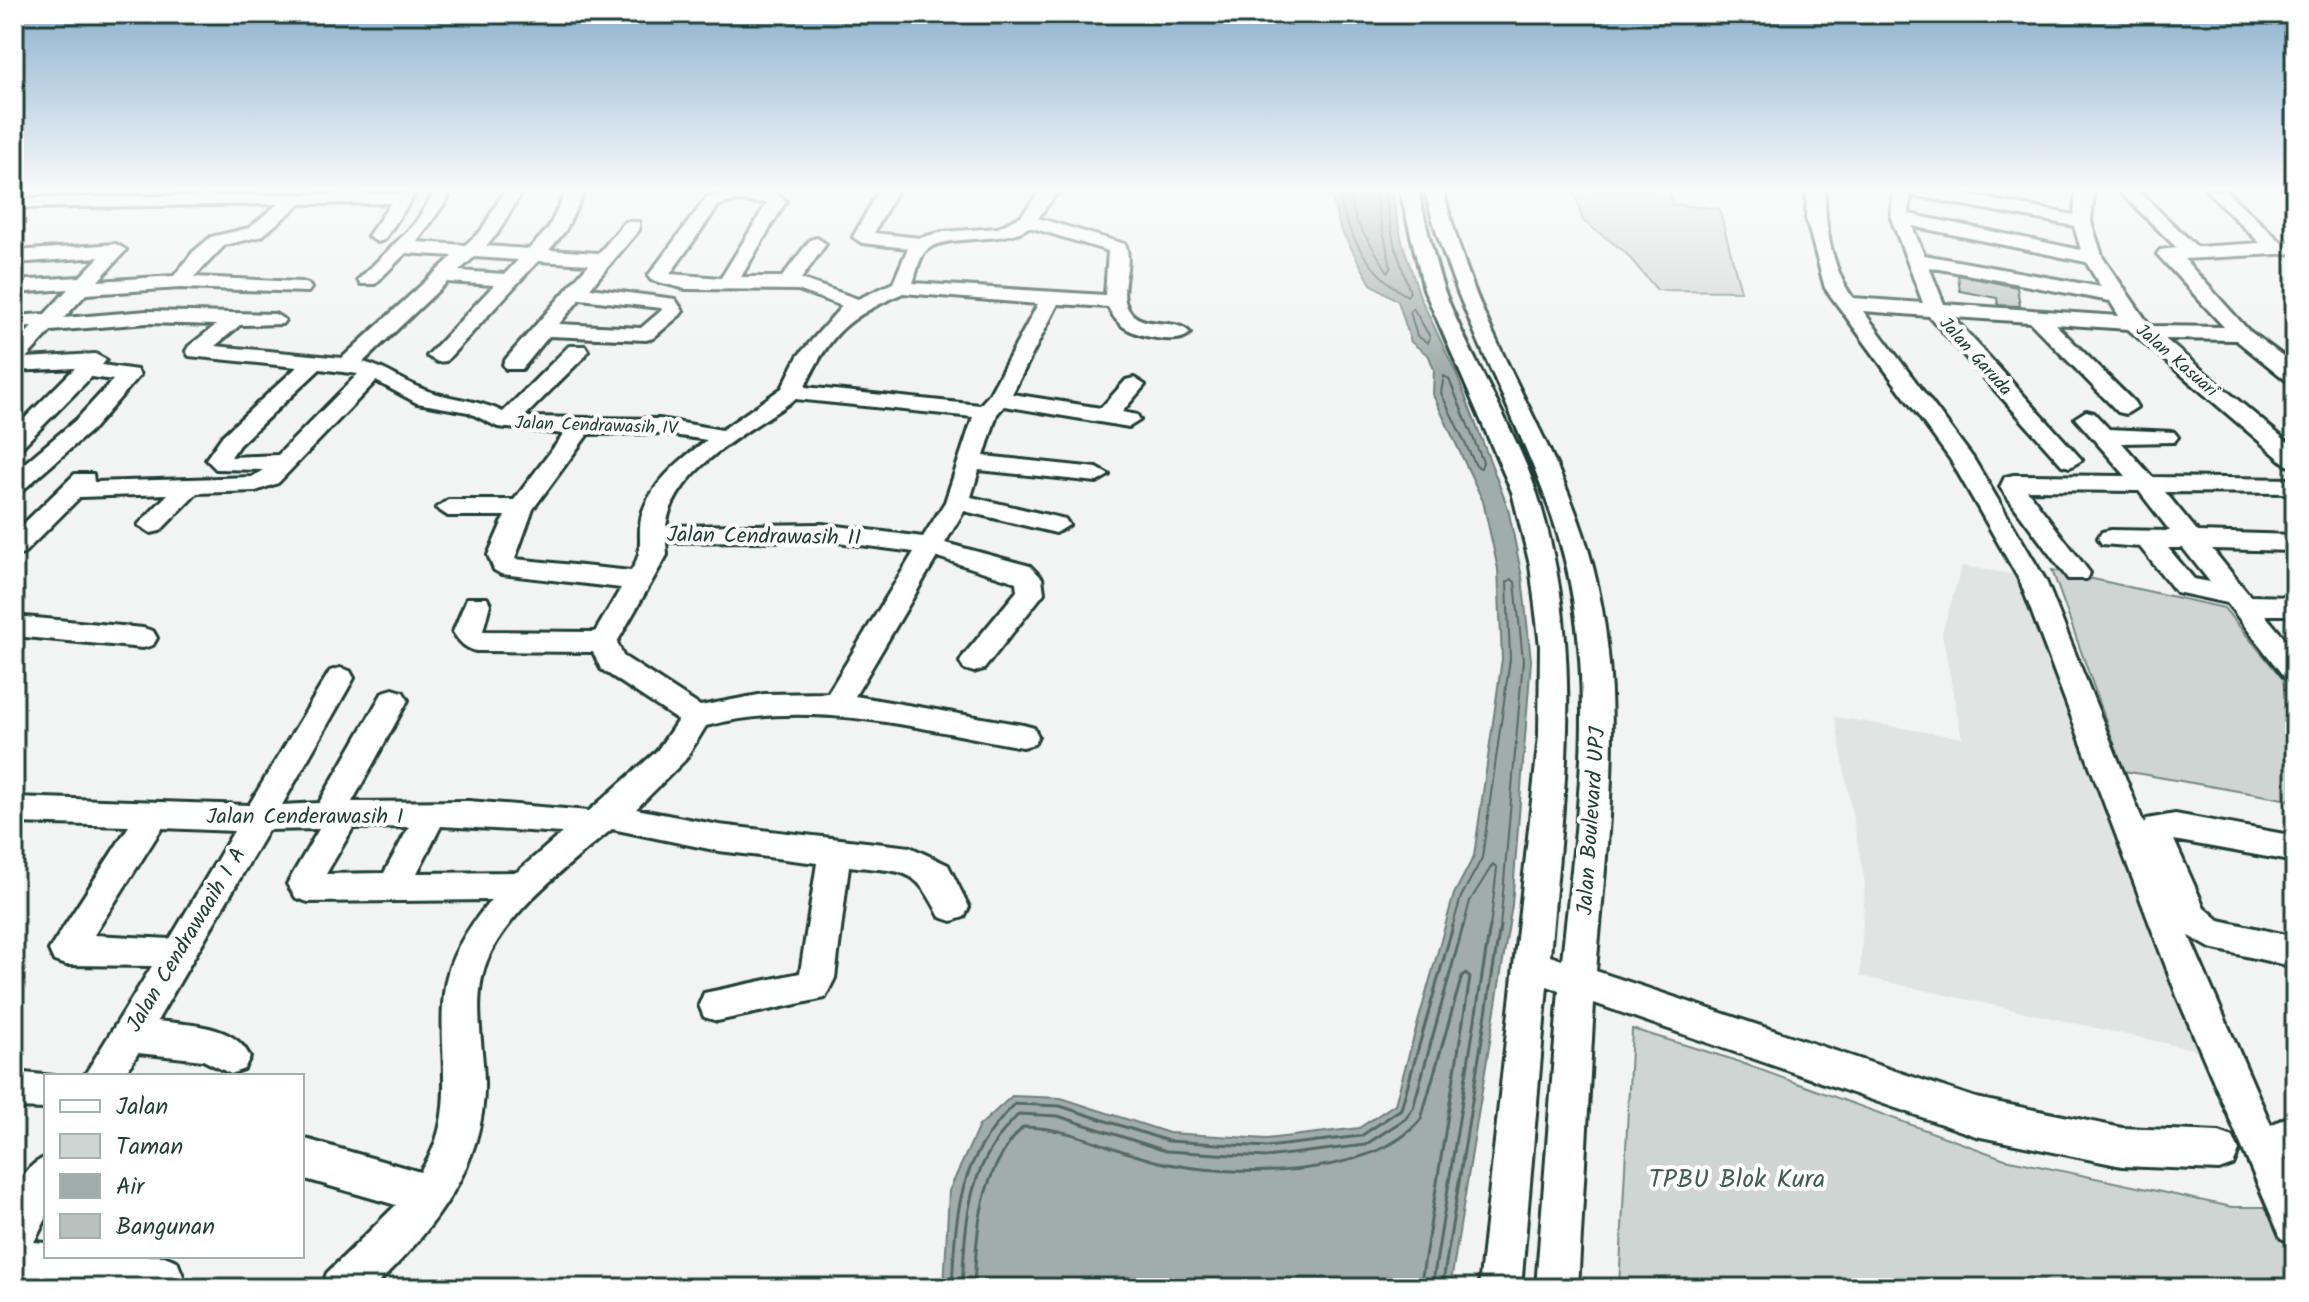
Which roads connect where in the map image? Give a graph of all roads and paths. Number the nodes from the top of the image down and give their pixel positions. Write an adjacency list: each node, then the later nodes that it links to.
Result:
1 (105, 251): 22 (street)
2 (115, 251): 32 (street)
3 (207, 251): 29 (street)
4 (398, 251): 27 (street)
5 (465, 251): 6 (street)
6 (469, 251): 21 (street); 26 (street)
7 (540, 251): 21 (street)
8 (610, 251): 24 (street)
9 (677, 251): 31 (street)
10 (747, 251): 31 (street)
11 (812, 251): 30 (street)
12 (916, 251): 34 (street)
13 (1118, 251): 39 (street)
14 (1424, 251): 121 (street, Jalan Boulevard UPJ)
15 (1449, 251): 122 (street, Jalan Boulevard UPJ)
16 (1823, 251): 40 (street)
17 (1912, 251): 25 (street, Jalan Garuda)
18 (2058, 251): 23 (street)
19 (2091, 251): 23 (street, Jalan Kasuari)
20 (2186, 251): 51 (street)
21 (536, 255): 24 (street); 28 (street)
22 (14, 257)
23 (2093, 258): 38 (street, Jalan Kasuari)
24 (603, 259): 36 (street)
25 (1915, 259): 38 (street); 42 (street, Jalan Garuda)
26 (441, 276): 28 (street); 59 (street)
27 (368, 280)
28 (511, 280): 53 (street)
29 (180, 282): 32 (street); 35 (street)
30 (788, 283): 31 (street); 41 (street)
31 (727, 284)
32 (86, 285): 33 (street); 47 (street)
33 (14, 287)
34 (901, 287): 37 (street); 41 (street)
35 (301, 288)
36 (574, 292): 49 (street); 49 (street)
37 (1053, 295): 39 (street); 64 (street)
38 (2117, 296): 48 (street, Jalan Kasuari)
39 (1115, 301): 50 (street)
40 (1845, 304): 42 (street); 133 (street)
41 (858, 306): 63 (street)
42 (1937, 312): 43 (street); 71 (street, Jalan Garuda)
43 (2037, 318): 48 (street); 65 (street)
44 (234, 320): 45 (street); 47 (street); 55 (street, Jalan Cendrawasih IV)
45 (275, 320)
46 (14, 322): 47 (street)
47 (51, 322): 54 (street)
48 (2139, 328): 51 (street); 72 (street, Jalan Kasuari)
49 (545, 330): 56 (street)
50 (1180, 333)
51 (2241, 334): 61 (street)
52 (577, 351): 66 (street)
53 (438, 356)
54 (14, 358)
55 (313, 364): 59 (street, Jalan Cendrawasih IV); 73 (street)
56 (514, 364)
57 (14, 365): 58 (street)
58 (91, 365): 70 (street); 76 (street)
59 (347, 365): 60 (street, Jalan Cendrawasih IV)
60 (373, 371): 66 (street, Jalan Cendrawasih IV); 73 (street)
61 (2295, 376)
62 (1134, 385): 64 (street)
63 (791, 392): 64 (street); 69 (street)
64 (993, 405): 74 (street)
65 (2126, 407)
66 (506, 422): 67 (street, Jalan Cendrawasih IV)
67 (581, 427): 69 (street, Jalan Cendrawasih IV); 83 (street)
68 (2166, 437): 77 (street)
69 (726, 438): 86 (street)
70 (14, 442)
71 (2070, 460)
72 (2295, 460)
73 (284, 462): 79 (street)
74 (971, 462): 75 (street); 81 (street)
75 (1097, 475)
76 (22, 479): 80 (street)
77 (2145, 483): 78 (street); 89 (street); 93 (street)
78 (2295, 486)
79 (189, 487): 80 (street); 84 (street)
80 (71, 490): 92 (street)
81 (957, 502): 85 (street); 91 (street)
82 (448, 508): 83 (street)
83 (521, 508): 94 (street)
84 (151, 525)
85 (1056, 525)
86 (652, 534): 91 (street, Jalan Cendrawasih II); 94 (street)
87 (2111, 538): 88 (street)
88 (2148, 540): 89 (street); 95 (street)
89 (2191, 541): 90 (street); 95 (street)
90 (2295, 543)
91 (928, 546): 101 (street, Jalan Cendrawasih II); 105 (street)
92 (14, 548)
93 (2077, 573)
94 (638, 581): 100 (street)
95 (2238, 600): 97 (street); 102 (street)
96 (477, 604): 100 (street)
97 (2295, 606)
98 (14, 626): 99 (street)
99 (143, 638)
100 (603, 642): 106 (street)
101 (974, 662)
102 (2295, 671)
103 (340, 678): 110 (street, Jalan Cendrawaaih I A)
104 (393, 700): 112 (street)
105 (836, 704): 106 (street); 107 (street)
106 (694, 718): 111 (street)
107 (1023, 736)
108 (14, 810): 109 (street, Jalan Cenderawasih I)
109 (154, 814): 110 (street, Jalan Cenderawasih I); 119 (street)
110 (256, 818): 112 (street, Jalan Cenderawasih I); 124 (street, Jalan Cendrawaaih I A)
111 (602, 820): 112 (street, Jalan Cenderawasih I); 115 (street, Jalan Cenderawasih I); 116 (street)
112 (333, 821): 117 (street)
113 (425, 826): 117 (street)
114 (2295, 849): 120 (street)
115 (835, 852): 118 (street, Jalan Cenderawasih I); 123 (street)
116 (525, 886): 117 (street); 132 (street)
117 (393, 888)
118 (952, 907)
119 (162, 951)
120 (2295, 952)
121 (1531, 965): 122 (street); 138 (street, Jalan Boulevard UPJ)
122 (1578, 979): 129 (street); 139 (street, Jalan Boulevard UPJ)
123 (717, 1005)
124 (129, 1035): 125 (street); 126 (street, Jalan Cendrawaaih I A)
125 (231, 1057)
126 (104, 1074)
127 (14, 1090): 128 (street)
128 (44, 1091)
129 (2219, 1151)
130 (304, 1159): 132 (street)
131 (32, 1191): 134 (street)
132 (430, 1195): 137 (street)
133 (2295, 1224)
134 (14, 1239)
135 (14, 1253): 136 (street)
136 (162, 1276)
137 (342, 1288)
138 (1500, 1288)
139 (1557, 1288)

